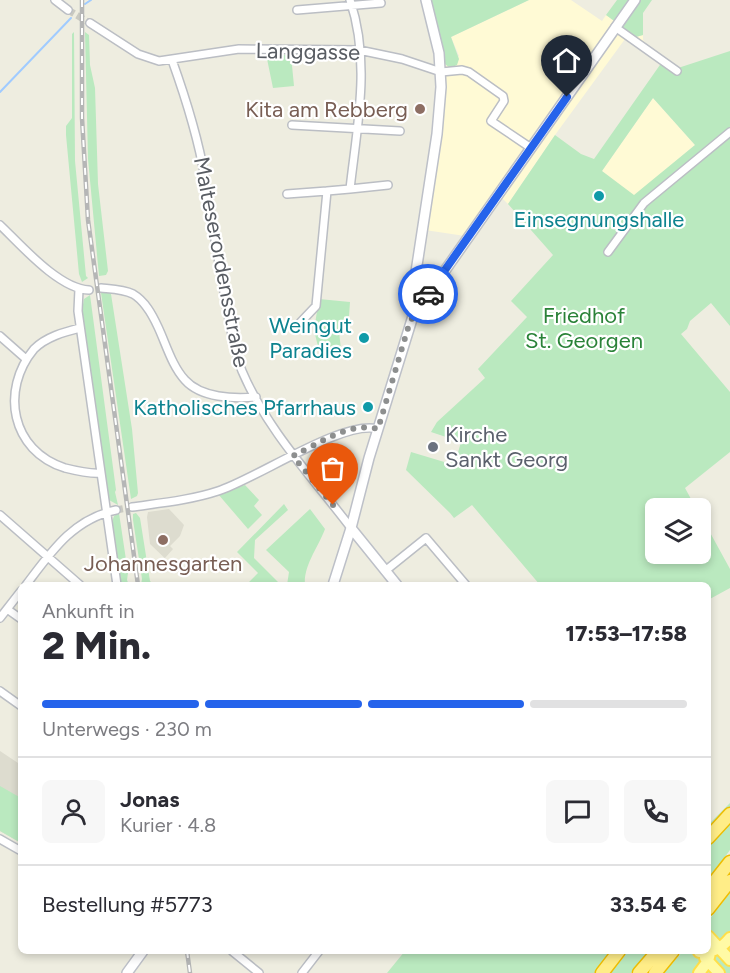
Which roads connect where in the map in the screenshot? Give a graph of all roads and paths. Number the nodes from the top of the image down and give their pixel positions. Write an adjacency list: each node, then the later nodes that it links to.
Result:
1 (55, 0): 6 (street)
2 (426, 0): 13 (street)
3 (635, 0): 9 (street)
4 (351, 3): 5 (street); 7 (street); 10 (street)
5 (381, 3)
6 (68, 10)
7 (297, 10)
8 (90, 23): 11 (street)
9 (615, 27): 12 (street); 18 (street)
10 (359, 50): 11 (street, Langgasse); 13 (street, Langgasse); 15 (street)
11 (172, 60): 33 (street, Malteserordensstraße)
12 (677, 71)
13 (441, 72): 18 (street, Langgasse); 28 (street)
14 (292, 125): 15 (street)
15 (359, 128): 16 (street); 20 (street)
16 (400, 131)
17 (730, 132): 24 (street)
18 (531, 148): 28 (street)
19 (388, 185): 20 (street)
20 (350, 189): 21 (street)
21 (327, 191): 22 (street); 29 (street)
22 (287, 194)
23 (0, 225): 26 (street)
24 (608, 252)
25 (101, 288): 33 (street)
26 (79, 289): 27 (street); 30 (street)
27 (89, 290)
28 (413, 316): 34 (street)
29 (297, 326)
30 (80, 328): 32 (street); 36 (street)
31 (0, 336): 32 (street)
32 (26, 359): 36 (street)
33 (256, 397): 35 (street, Malteserordensstraße)
34 (378, 429): 35 (street); 41 (street)
35 (293, 456): 37 (street); 41 (street, Malteserordensstraße)
36 (101, 473): 39 (street)
37 (132, 507)
38 (116, 510): 39 (street)
39 (106, 512): 42 (street); 46 (street)
40 (0, 515): 42 (street)
41 (351, 528): 43 (street); 47 (street)
42 (47, 557): 44 (street); 45 (street)
43 (385, 571): 48 (street); 49 (street)
44 (28, 582)
45 (76, 582)
46 (117, 582)
47 (334, 582)
48 (394, 582)
49 (463, 582)
50 (18, 595): 51 (street)
51 (7, 609): 52 (street); 53 (street)
52 (18, 617)
53 (0, 618)
54 (0, 691): 55 (street)
55 (18, 704)
56 (730, 814): 57 (highway)
57 (711, 835)
58 (0, 839): 59 (street)
59 (18, 849)
60 (730, 862): 62 (highway)
61 (730, 881): 63 (highway)
62 (711, 886)
63 (711, 905)
64 (730, 938): 65 (main road)
65 (712, 946): 73 (main road); 81 (main road)
66 (141, 954): 74 (street)
67 (236, 954): 75 (street)
68 (316, 954): 76 (street)
69 (617, 954): 77 (highway)
70 (655, 954): 78 (highway)
71 (671, 954): 79 (highway)
72 (708, 954): 80 (main road)
73 (730, 960)
74 (127, 973)
75 (259, 973)
76 (302, 973)
77 (602, 973)
78 (639, 973)
79 (655, 973)
80 (699, 973)
81 (719, 973)

